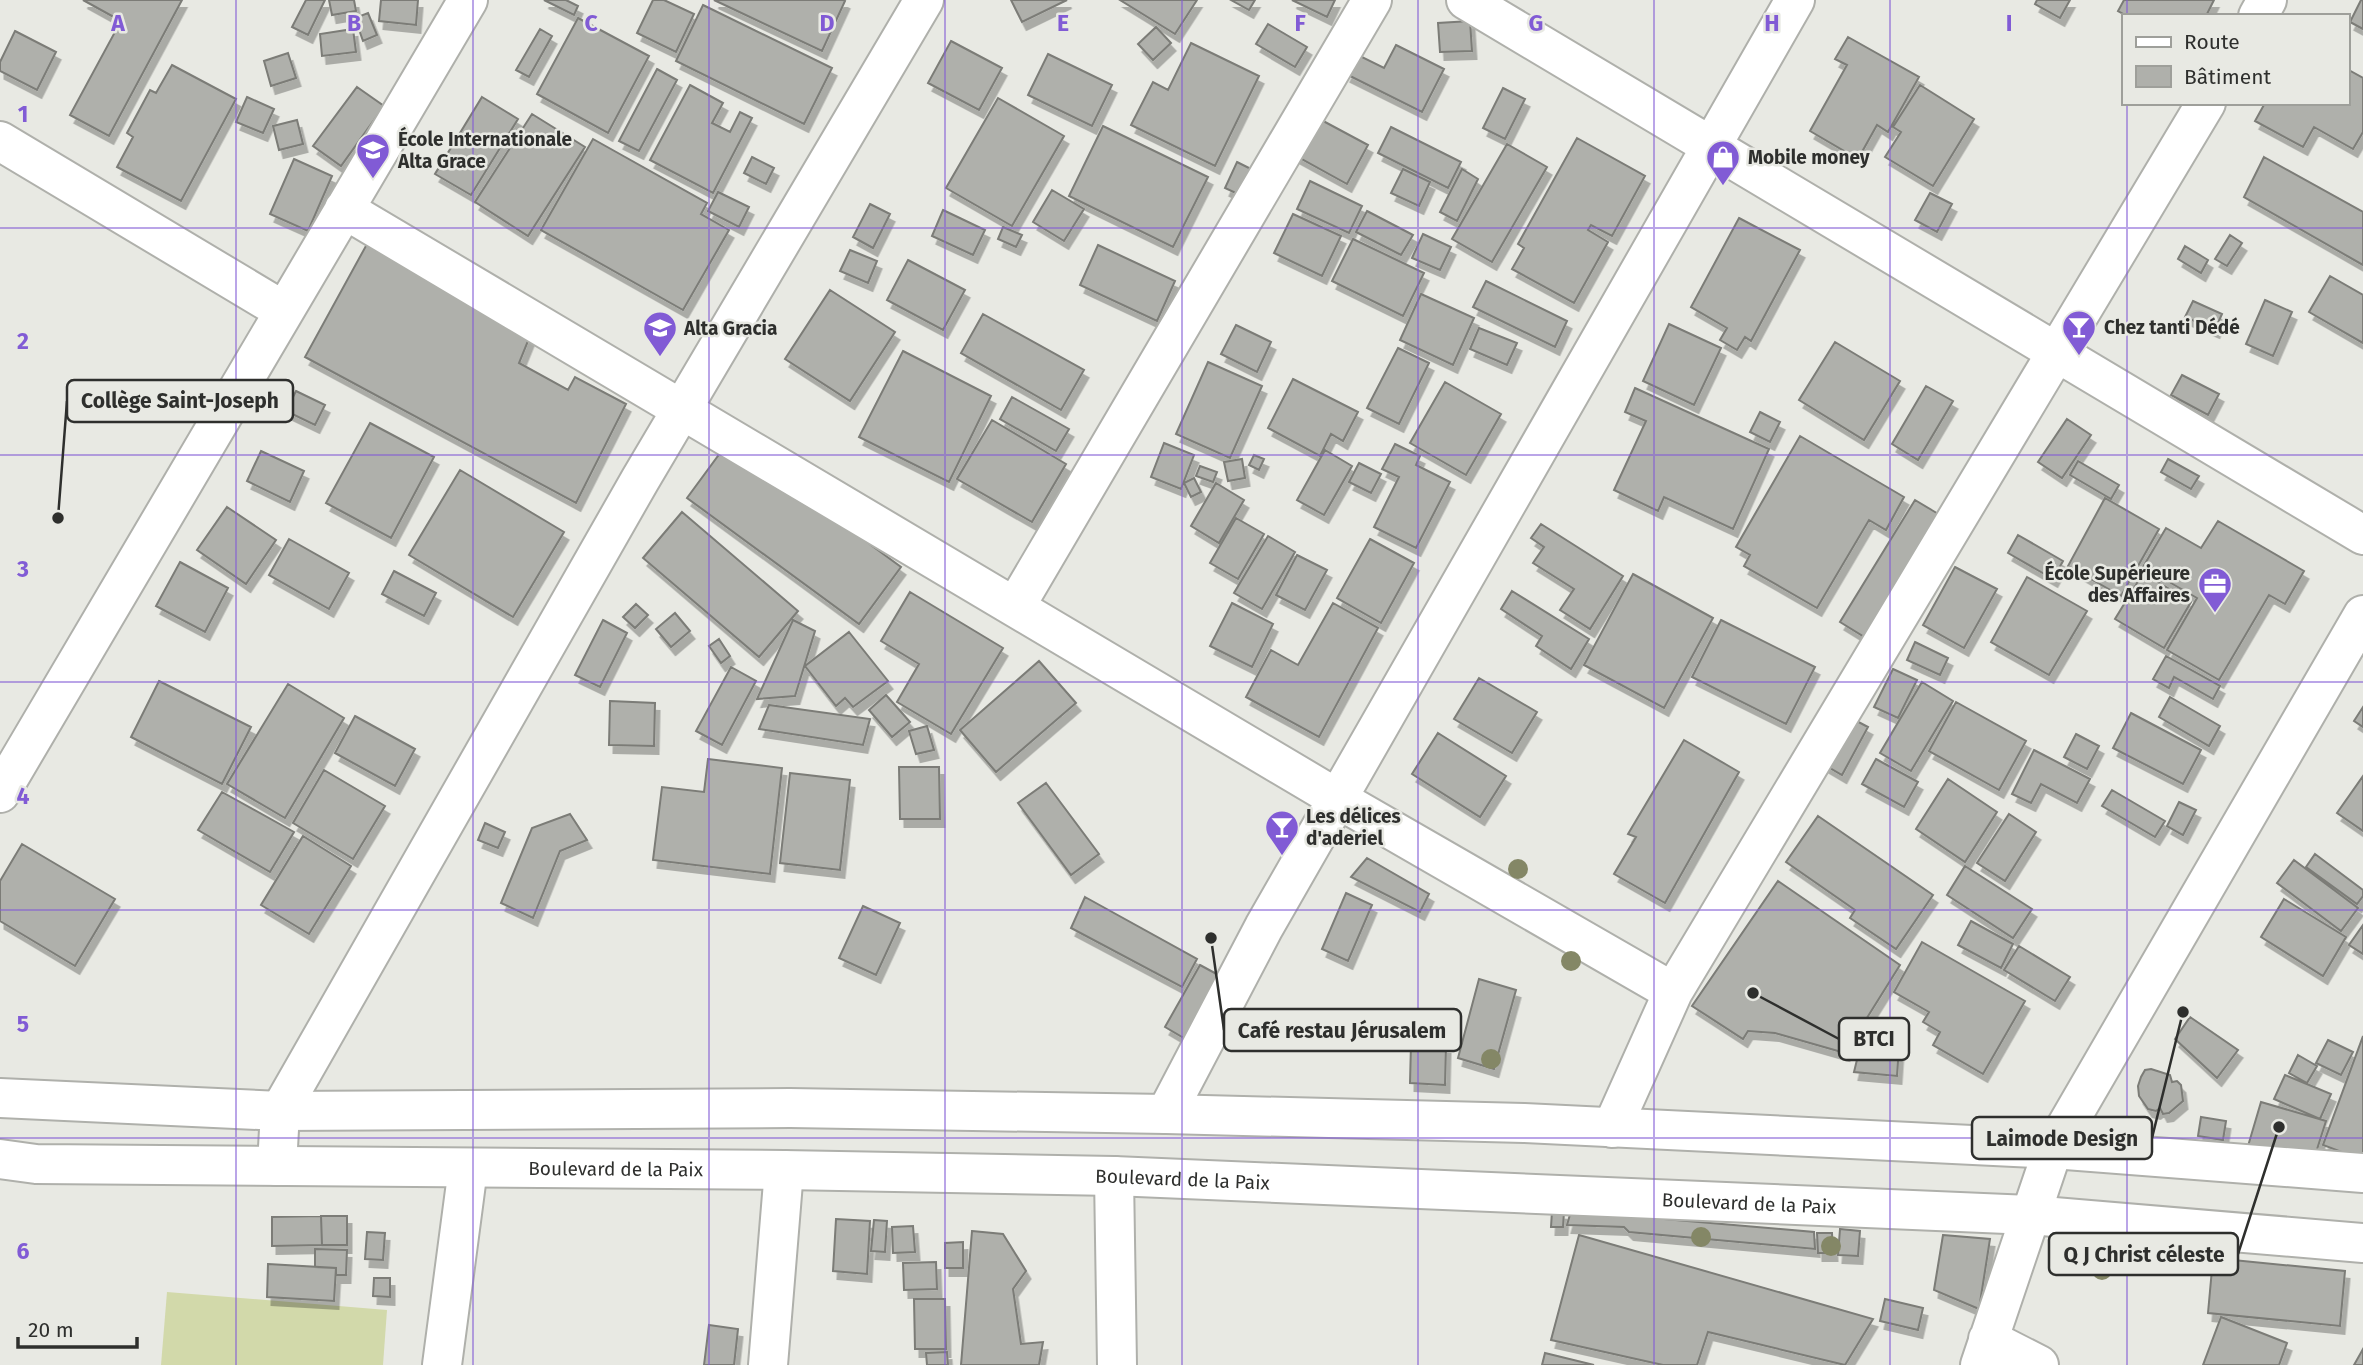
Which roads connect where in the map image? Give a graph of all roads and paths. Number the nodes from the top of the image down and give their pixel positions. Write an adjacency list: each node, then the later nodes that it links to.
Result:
1 (468, 0): 9 (street)
2 (923, 0): 12 (street)
3 (1372, 0): 14 (street)
4 (1466, 0): 8 (street)
5 (1795, 0): 8 (street)
6 (2205, 105): 11 (street)
7 (0, 141): 10 (street)
8 (1710, 145): 11 (street); 17 (street)
9 (344, 209): 10 (street); 12 (street)
10 (284, 311): 16 (street)
11 (2058, 353): 13 (street); 18 (street)
12 (682, 410): 14 (street); 20 (street)
13 (2363, 535)
14 (1014, 607): 17 (street)
15 (2363, 615): 23 (street)
16 (0, 793)
17 (1338, 799): 18 (street); 21 (street)
18 (1673, 992): 22 (street)
19 (0, 1098): 20 (street)
20 (279, 1111): 21 (street); 25 (street)
21 (1166, 1114): 22 (street)
22 (1612, 1128): 23 (street)
23 (2053, 1149): 28 (street); 30 (street)
24 (0, 1159): 25 (street, Boulevard de la Paix)
25 (277, 1166): 26 (street, Boulevard de la Paix)
26 (468, 1168): 27 (street, Boulevard de la Paix); 33 (street)
27 (784, 1170): 29 (street, Boulevard de la Paix); 34 (street)
28 (2363, 1174)
29 (1114, 1176): 30 (street, Boulevard de la Paix); 35 (street)
30 (2030, 1215): 31 (street, Boulevard de la Paix); 32 (street)
31 (2363, 1243)
32 (1984, 1352): 36 (street)
33 (442, 1365)
34 (768, 1365)
35 (1117, 1365)
36 (2039, 1365)

